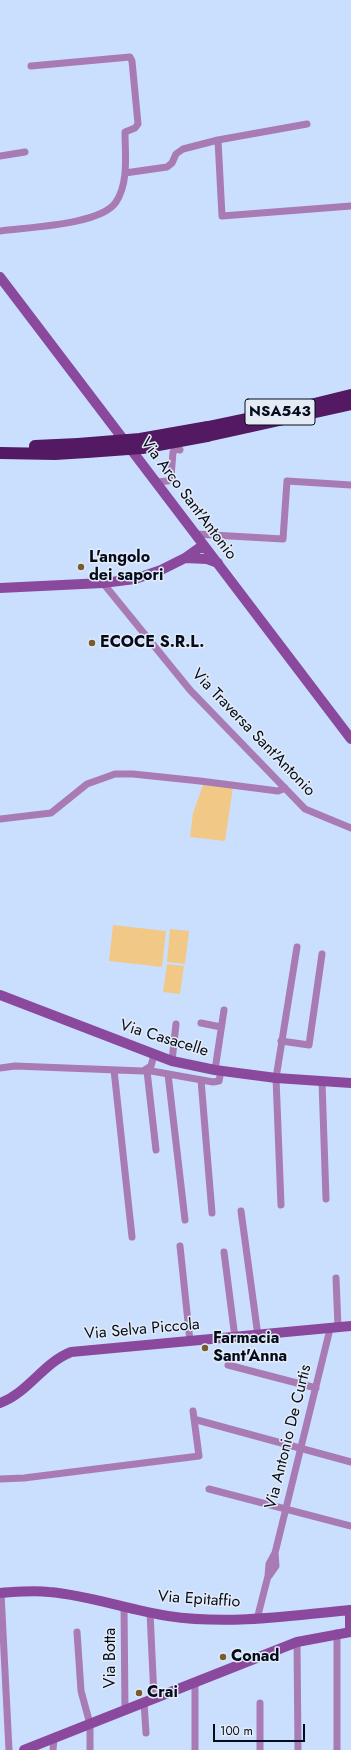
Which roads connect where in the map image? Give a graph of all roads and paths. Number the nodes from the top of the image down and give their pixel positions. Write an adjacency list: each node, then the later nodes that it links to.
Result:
1 (31, 66): 6 (street)
2 (306, 124): 3 (street)
3 (218, 140): 6 (street); 7 (street)
4 (25, 152): 5 (street)
5 (0, 156)
6 (125, 173): 8 (street)
7 (351, 206)
8 (0, 231)
9 (0, 277): 15 (street, Via Arco Sant'Antonio)
10 (351, 395): 12 (highway, NSA543)
11 (351, 404): 12 (highway, NSA543)
12 (208, 431): 13 (highway, bridge); 13 (highway, bridge)
13 (7, 449)
14 (180, 450): 15 (street)
15 (156, 482): 17 (street, Via Arco Sant'Antonio)
16 (351, 485): 17 (street)
17 (194, 532): 18 (street, Via Arco Sant'Antonio); 19 (street)
18 (206, 548): 19 (street); 20 (street, Via Arco Sant'Antonio)
19 (185, 558): 20 (street); 21 (street)
20 (218, 563): 23 (street, Via Arco Sant'Antonio)
21 (104, 583): 22 (street); 24 (street, Via Traversa Sant'Antonio)
22 (0, 588)
23 (351, 739)
24 (285, 788): 25 (street); 26 (street, Via Traversa Sant'Antonio)
25 (0, 819)
26 (351, 828)
27 (297, 947): 34 (street)
28 (322, 954): 34 (street)
29 (0, 995): 35 (street, Via Casacelle)
30 (224, 1010): 33 (street)
31 (201, 1023): 33 (street)
32 (176, 1024): 36 (street)
33 (221, 1027): 40 (street)
34 (281, 1041): 42 (street)
35 (154, 1055): 36 (street, Via Casacelle); 39 (street)
36 (172, 1061): 40 (street, Via Casacelle)
37 (0, 1068): 38 (street)
38 (114, 1070): 39 (street); 52 (street)
39 (147, 1071): 41 (street); 46 (street)
40 (218, 1071): 42 (street, Via Casacelle); 43 (street)
41 (168, 1074): 43 (street); 51 (street)
42 (276, 1078): 44 (street, Via Casacelle); 48 (street)
43 (201, 1080): 50 (street)
44 (322, 1082): 45 (street, Via Casacelle); 47 (street)
45 (351, 1083)
46 (156, 1150)
47 (326, 1199)
48 (281, 1205)
49 (241, 1211): 58 (street)
50 (212, 1213)
51 (185, 1220)
52 (132, 1237)
53 (180, 1246): 60 (street)
54 (224, 1252): 59 (street)
55 (336, 1278): 57 (street, Via Antonio De Curtis)
56 (351, 1326): 57 (street, Via Selva Piccola)
57 (334, 1328): 58 (street, Via Selva Piccola); 62 (street, Via Antonio De Curtis)
58 (258, 1336): 59 (street, Via Selva Piccola)
59 (235, 1338): 60 (street, Via Selva Piccola)
60 (190, 1341): 63 (street, Via Selva Piccola)
61 (228, 1365): 62 (street)
62 (316, 1388): 66 (street, Via Antonio De Curtis)
63 (0, 1403)
64 (193, 1411): 68 (street)
65 (198, 1420): 66 (street)
66 (300, 1448): 67 (street); 70 (street, Via Antonio De Curtis)
67 (351, 1462)
68 (0, 1479)
69 (209, 1489): 70 (street)
70 (285, 1509): 71 (street); 76 (street, Via Antonio De Curtis)
71 (351, 1526)
72 (0, 1593): 73 (street, Via Epitaffio); 89 (street)
73 (124, 1606): 75 (street, Via Epitaffio); 85 (street, Via Botta)
74 (351, 1610): 76 (street, Via Epitaffio); 78 (street, Via Epitaffio)
75 (150, 1612): 76 (street, Via Epitaffio); 82 (street)
76 (257, 1619)
77 (77, 1632): 86 (street)
78 (351, 1632): 79 (street)
79 (338, 1633): 80 (street); 96 (street)
80 (297, 1642): 81 (street); 95 (street)
81 (195, 1682): 82 (street); 93 (street)
82 (154, 1698): 83 (street)
83 (144, 1702): 85 (street); 87 (street)
84 (260, 1703): 94 (street)
85 (125, 1710): 86 (street)
86 (90, 1724): 88 (street); 92 (street)
87 (146, 1733)
88 (54, 1739): 90 (street); 91 (street)
89 (9, 1750)
90 (24, 1750)
91 (53, 1750)
92 (90, 1750)
93 (195, 1750)
94 (260, 1750)
95 (298, 1750)
96 (336, 1750)

